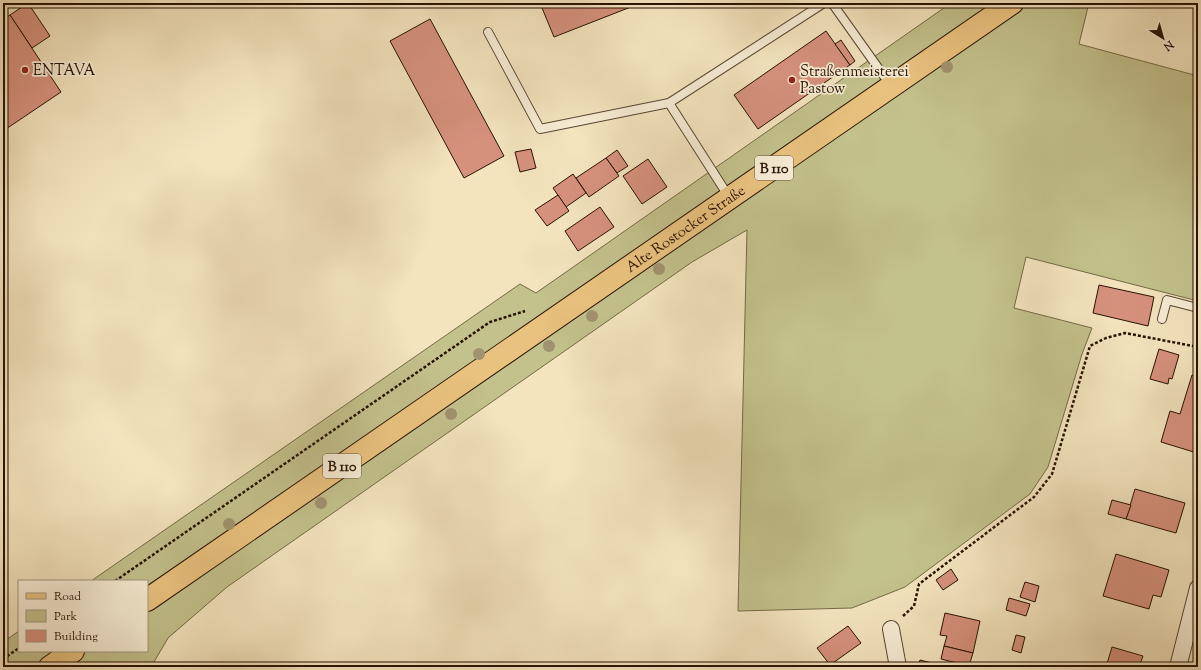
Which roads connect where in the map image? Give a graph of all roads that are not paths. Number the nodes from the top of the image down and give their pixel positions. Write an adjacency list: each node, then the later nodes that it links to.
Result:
1 (824, 3): 6 (lane)
2 (832, 3): 5 (lane)
3 (1012, 3): 5 (main road, Alte Rostocker Straße / B 110)
4 (488, 32): 6 (lane)
5 (891, 87): 7 (main road, Alte Rostocker Straße / B 110)
6 (669, 103): 7 (lane)
7 (730, 199): 11 (main road, Alte Rostocker Straße / B 110)
8 (1198, 308): 9 (lane)
9 (1162, 319)
10 (1198, 588): 16 (street)
11 (148, 599)
12 (891, 628): 15 (street)
13 (72, 652): 14 (main road)
14 (50, 667)
15 (898, 667)
16 (1178, 667)

